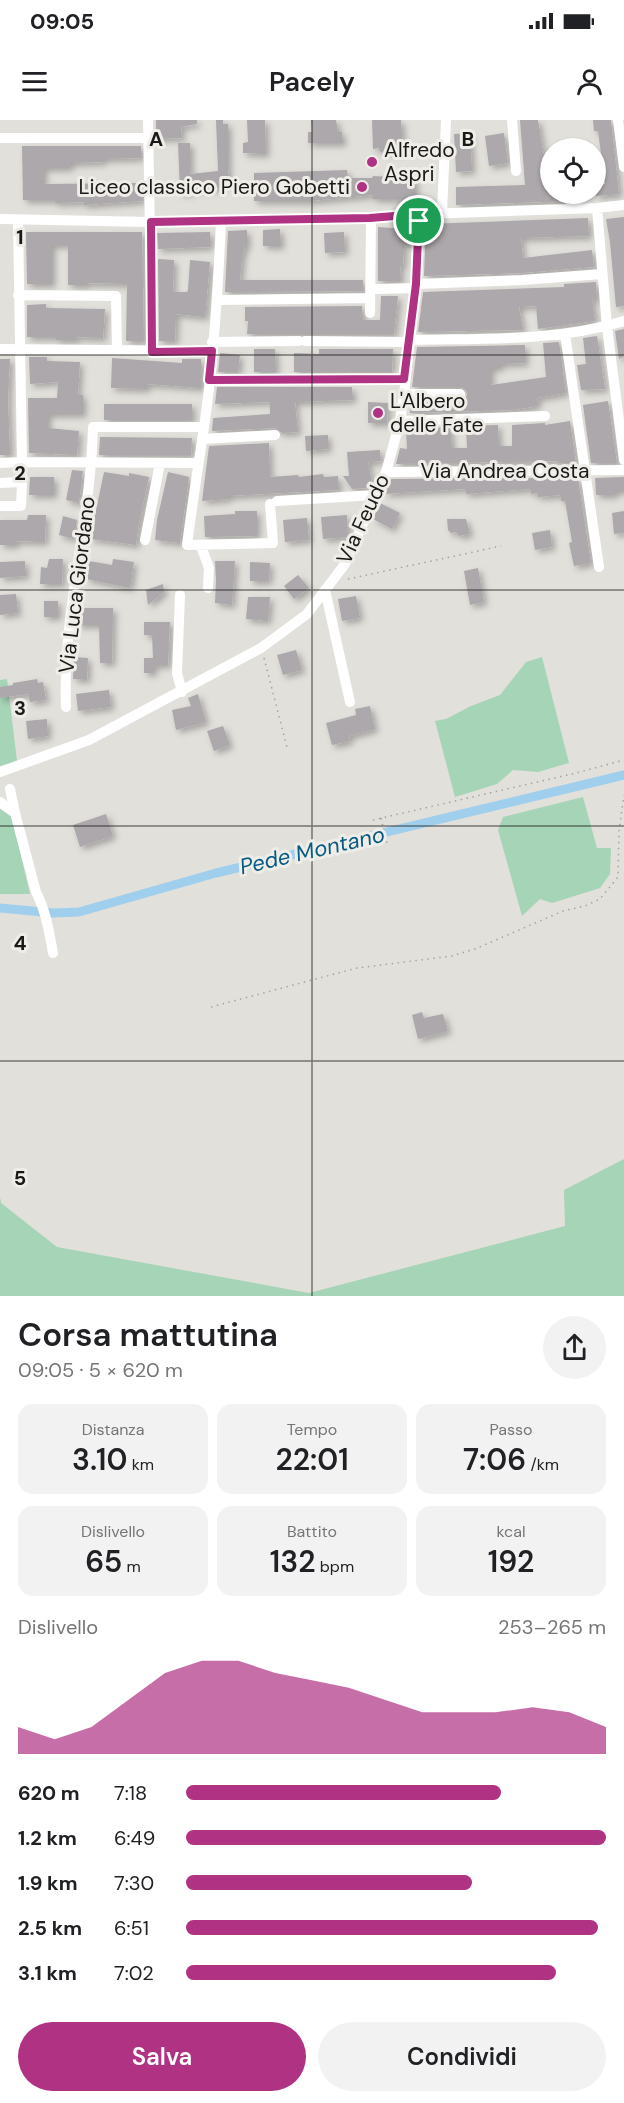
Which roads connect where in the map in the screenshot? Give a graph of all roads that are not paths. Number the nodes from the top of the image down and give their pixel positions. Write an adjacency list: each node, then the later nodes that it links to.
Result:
1 (148, 120): 6 (street)
2 (446, 120): 11 (street)
3 (512, 120): 8 (street)
4 (618, 120): 7 (street)
5 (0, 138): 6 (street)
6 (149, 138): 17 (street)
7 (624, 167)
8 (516, 171)
9 (624, 205): 10 (street)
10 (597, 208): 11 (street); 18 (street)
11 (442, 213): 12 (street)
12 (419, 214): 13 (street); 19 (street, Via Feudo)
13 (370, 218): 16 (street); 20 (street)
14 (0, 219): 15 (street)
15 (18, 220): 17 (street); 21 (street)
16 (221, 221): 17 (street); 22 (street)
17 (151, 222): 32 (street)
18 (602, 274): 19 (street); 25 (street)
19 (415, 286): 20 (street); 27 (street, Via Feudo)
20 (373, 294): 22 (street); 23 (street)
21 (18, 295): 30 (street); 31 (street)
22 (217, 300): 28 (street)
23 (370, 313)
24 (624, 321): 25 (street)
25 (606, 327): 26 (street); 42 (street)
26 (565, 334): 27 (street); 49 (street)
27 (410, 341): 28 (street); 33 (street, Via Feudo)
28 (212, 346): 32 (street); 34 (street)
29 (0, 349): 30 (street)
30 (19, 350): 31 (street); 43 (street)
31 (117, 351): 32 (street)
32 (152, 352)
33 (404, 379): 34 (street); 35 (street, Via Feudo)
34 (209, 380): 39 (street)
35 (404, 394): 36 (street); 38 (street, Via Feudo)
36 (460, 394)
37 (545, 417): 38 (street)
38 (400, 421): 50 (street, Via Feudo)
39 (204, 427): 41 (street); 44 (street, Via Luca Giordano)
40 (275, 435): 41 (street)
41 (202, 439): 47 (street)
42 (624, 460)
43 (22, 462): 44 (street); 45 (street); 51 (street)
44 (92, 462): 46 (street); 63 (street, Via Luca Giordano)
45 (0, 463)
46 (160, 463): 47 (street); 55 (street)
47 (198, 463): 56 (street)
48 (624, 470): 49 (street, Via Andrea Costa)
49 (584, 471): 50 (street, Via Andrea Costa); 57 (street)
50 (386, 472): 53 (street, Via Feudo)
51 (22, 482): 52 (street); 54 (street)
52 (0, 483)
53 (375, 495): 56 (street); 59 (street, Via Feudo)
54 (0, 506)
55 (145, 540)
56 (201, 546): 58 (street)
57 (599, 567)
58 (208, 588)
59 (325, 590): 61 (street, Via Feudo); 62 (street)
60 (180, 594): 61 (street)
61 (182, 692): 64 (street, Via Feudo)
62 (350, 702)
63 (66, 707)
64 (0, 772)
65 (10, 789): 67 (street)
66 (0, 802): 67 (street)
67 (15, 813): 68 (street)
68 (53, 953)

